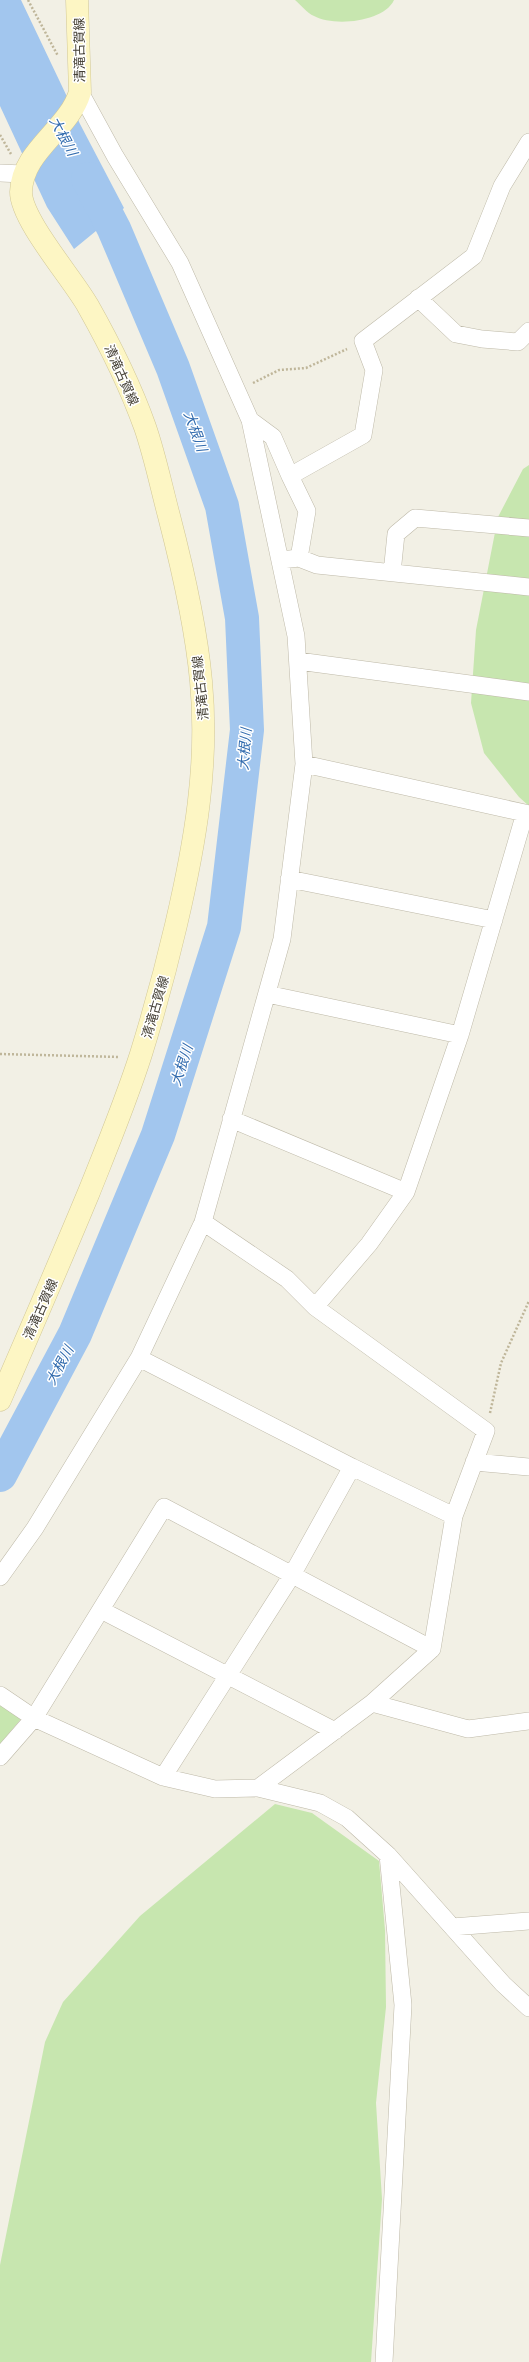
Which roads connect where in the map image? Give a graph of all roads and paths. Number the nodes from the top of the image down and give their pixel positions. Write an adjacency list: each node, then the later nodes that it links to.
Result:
1 (28, 0): 3 (path)
2 (77, 0): 4 (main road, 清滝古賀線)
3 (59, 59)
4 (78, 99): 6 (main road); 11 (street)
5 (529, 142): 8 (street)
6 (26, 168): 7 (street); 28 (main road, 清滝古賀線)
7 (0, 173)
8 (418, 298): 9 (street); 10 (street)
9 (529, 331)
10 (364, 341): 11 (path); 13 (street)
11 (236, 390): 12 (street)
12 (250, 420): 13 (street); 16 (street)
13 (290, 476): 15 (street)
14 (529, 528): 17 (street)
15 (299, 558): 16 (street); 17 (street)
16 (281, 560): 19 (street)
17 (392, 573): 18 (street)
18 (529, 587)
19 (298, 661): 20 (street); 21 (street)
20 (529, 692)
21 (304, 764): 22 (street); 23 (street)
22 (527, 814): 24 (street)
23 (290, 879): 24 (street); 25 (street)
24 (494, 920): 26 (street)
25 (267, 994): 26 (street); 29 (street)
26 (460, 1035): 30 (street)
27 (0, 1054): 28 (path)
28 (140, 1057): 35 (main road, 清滝古賀線)
29 (231, 1119): 30 (street); 31 (street)
30 (406, 1192): 33 (street)
31 (203, 1222): 33 (street); 34 (street)
32 (529, 1301): 36 (path)
33 (315, 1307): 36 (street)
34 (139, 1358): 38 (street); 42 (street)
35 (0, 1400)
36 (486, 1431): 37 (street)
37 (474, 1462): 39 (street); 40 (street)
38 (352, 1467): 40 (street); 41 (street)
39 (529, 1467)
40 (454, 1516): 44 (street)
41 (292, 1575): 43 (street); 44 (street); 45 (street)
42 (0, 1577)
43 (101, 1610): 45 (street); 48 (street)
44 (432, 1649): 47 (street)
45 (228, 1676): 50 (street); 52 (street)
46 (0, 1695): 48 (street)
47 (372, 1703): 49 (street); 50 (street)
48 (34, 1718): 51 (street); 52 (street)
49 (529, 1720)
50 (334, 1731): 53 (street)
51 (0, 1757)
52 (163, 1777): 53 (street)
53 (258, 1788): 54 (street)
54 (388, 1855): 56 (street); 58 (street)
55 (529, 1921): 56 (street)
56 (452, 1928): 57 (street)
57 (529, 2008)
58 (384, 2362)

